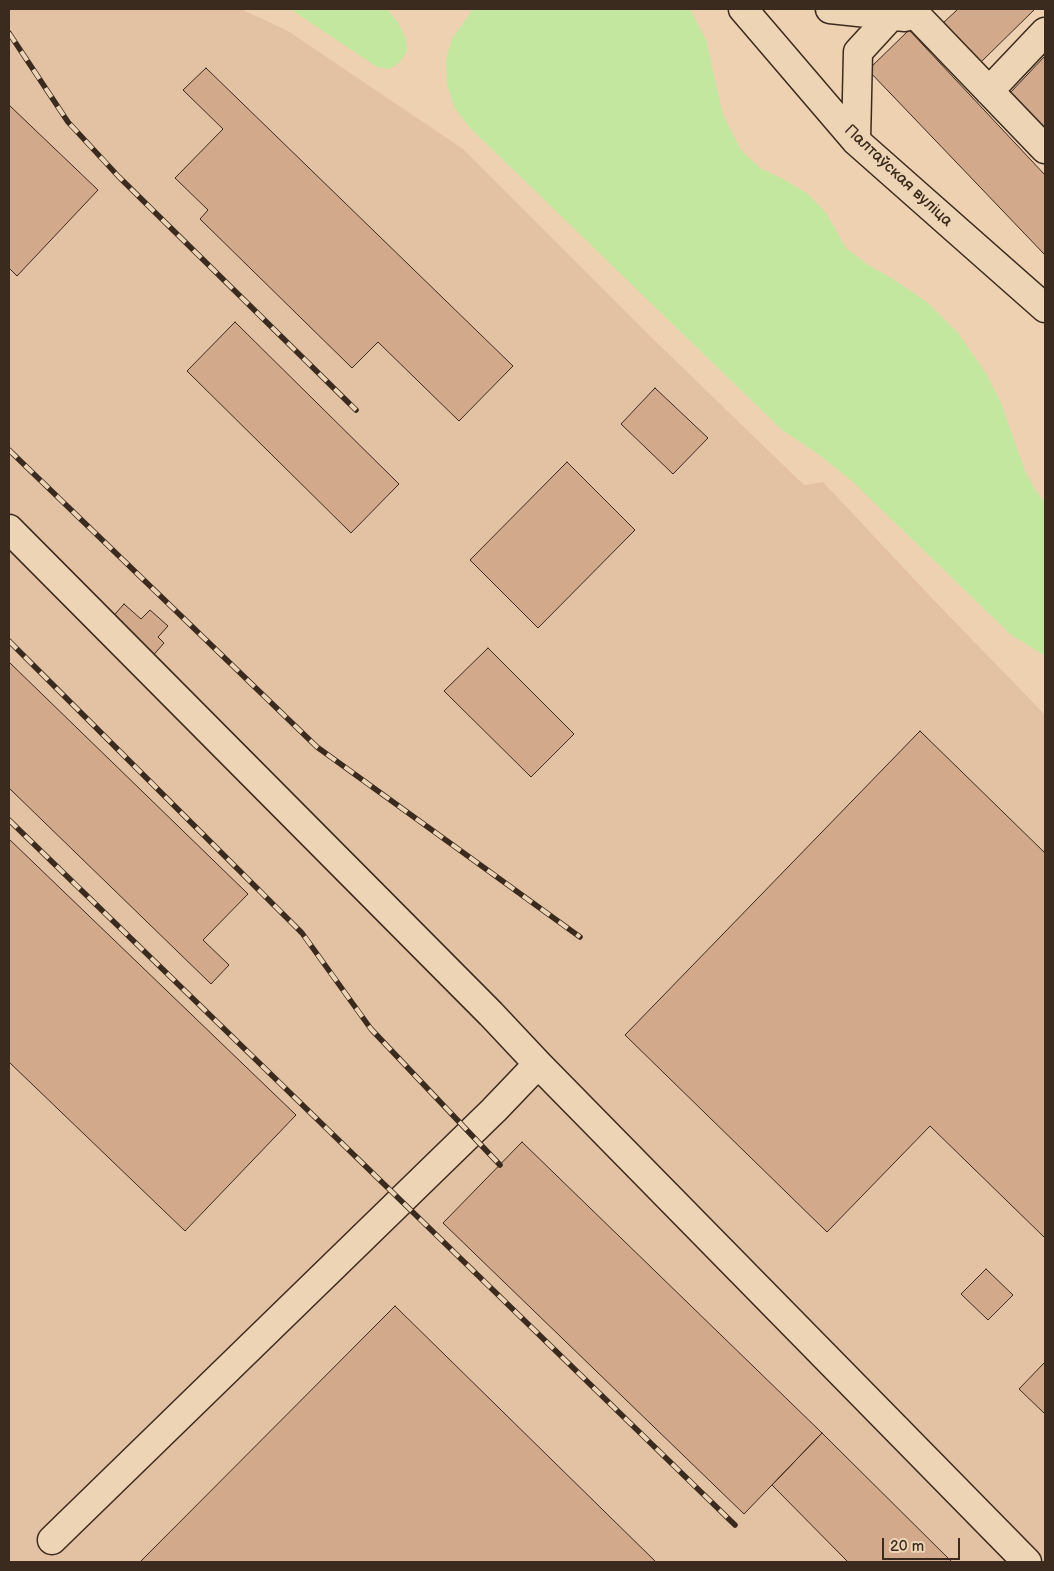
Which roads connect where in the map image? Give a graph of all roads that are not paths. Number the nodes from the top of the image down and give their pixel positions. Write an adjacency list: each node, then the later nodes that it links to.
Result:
1 (744, 9): 7 (street, Палтаўская вуліца)
2 (830, 9): 4 (street)
3 (925, 14): 4 (street); 6 (street)
4 (891, 16): 7 (street)
5 (1045, 32): 6 (street)
6 (989, 91): 8 (street)
7 (856, 140): 9 (street, Палтаўская вуліца)
8 (1045, 149)
9 (1045, 308)
10 (9, 530): 11 (street)
11 (538, 1064): 12 (street); 13 (street)
12 (52, 1540)
13 (1027, 1562)

